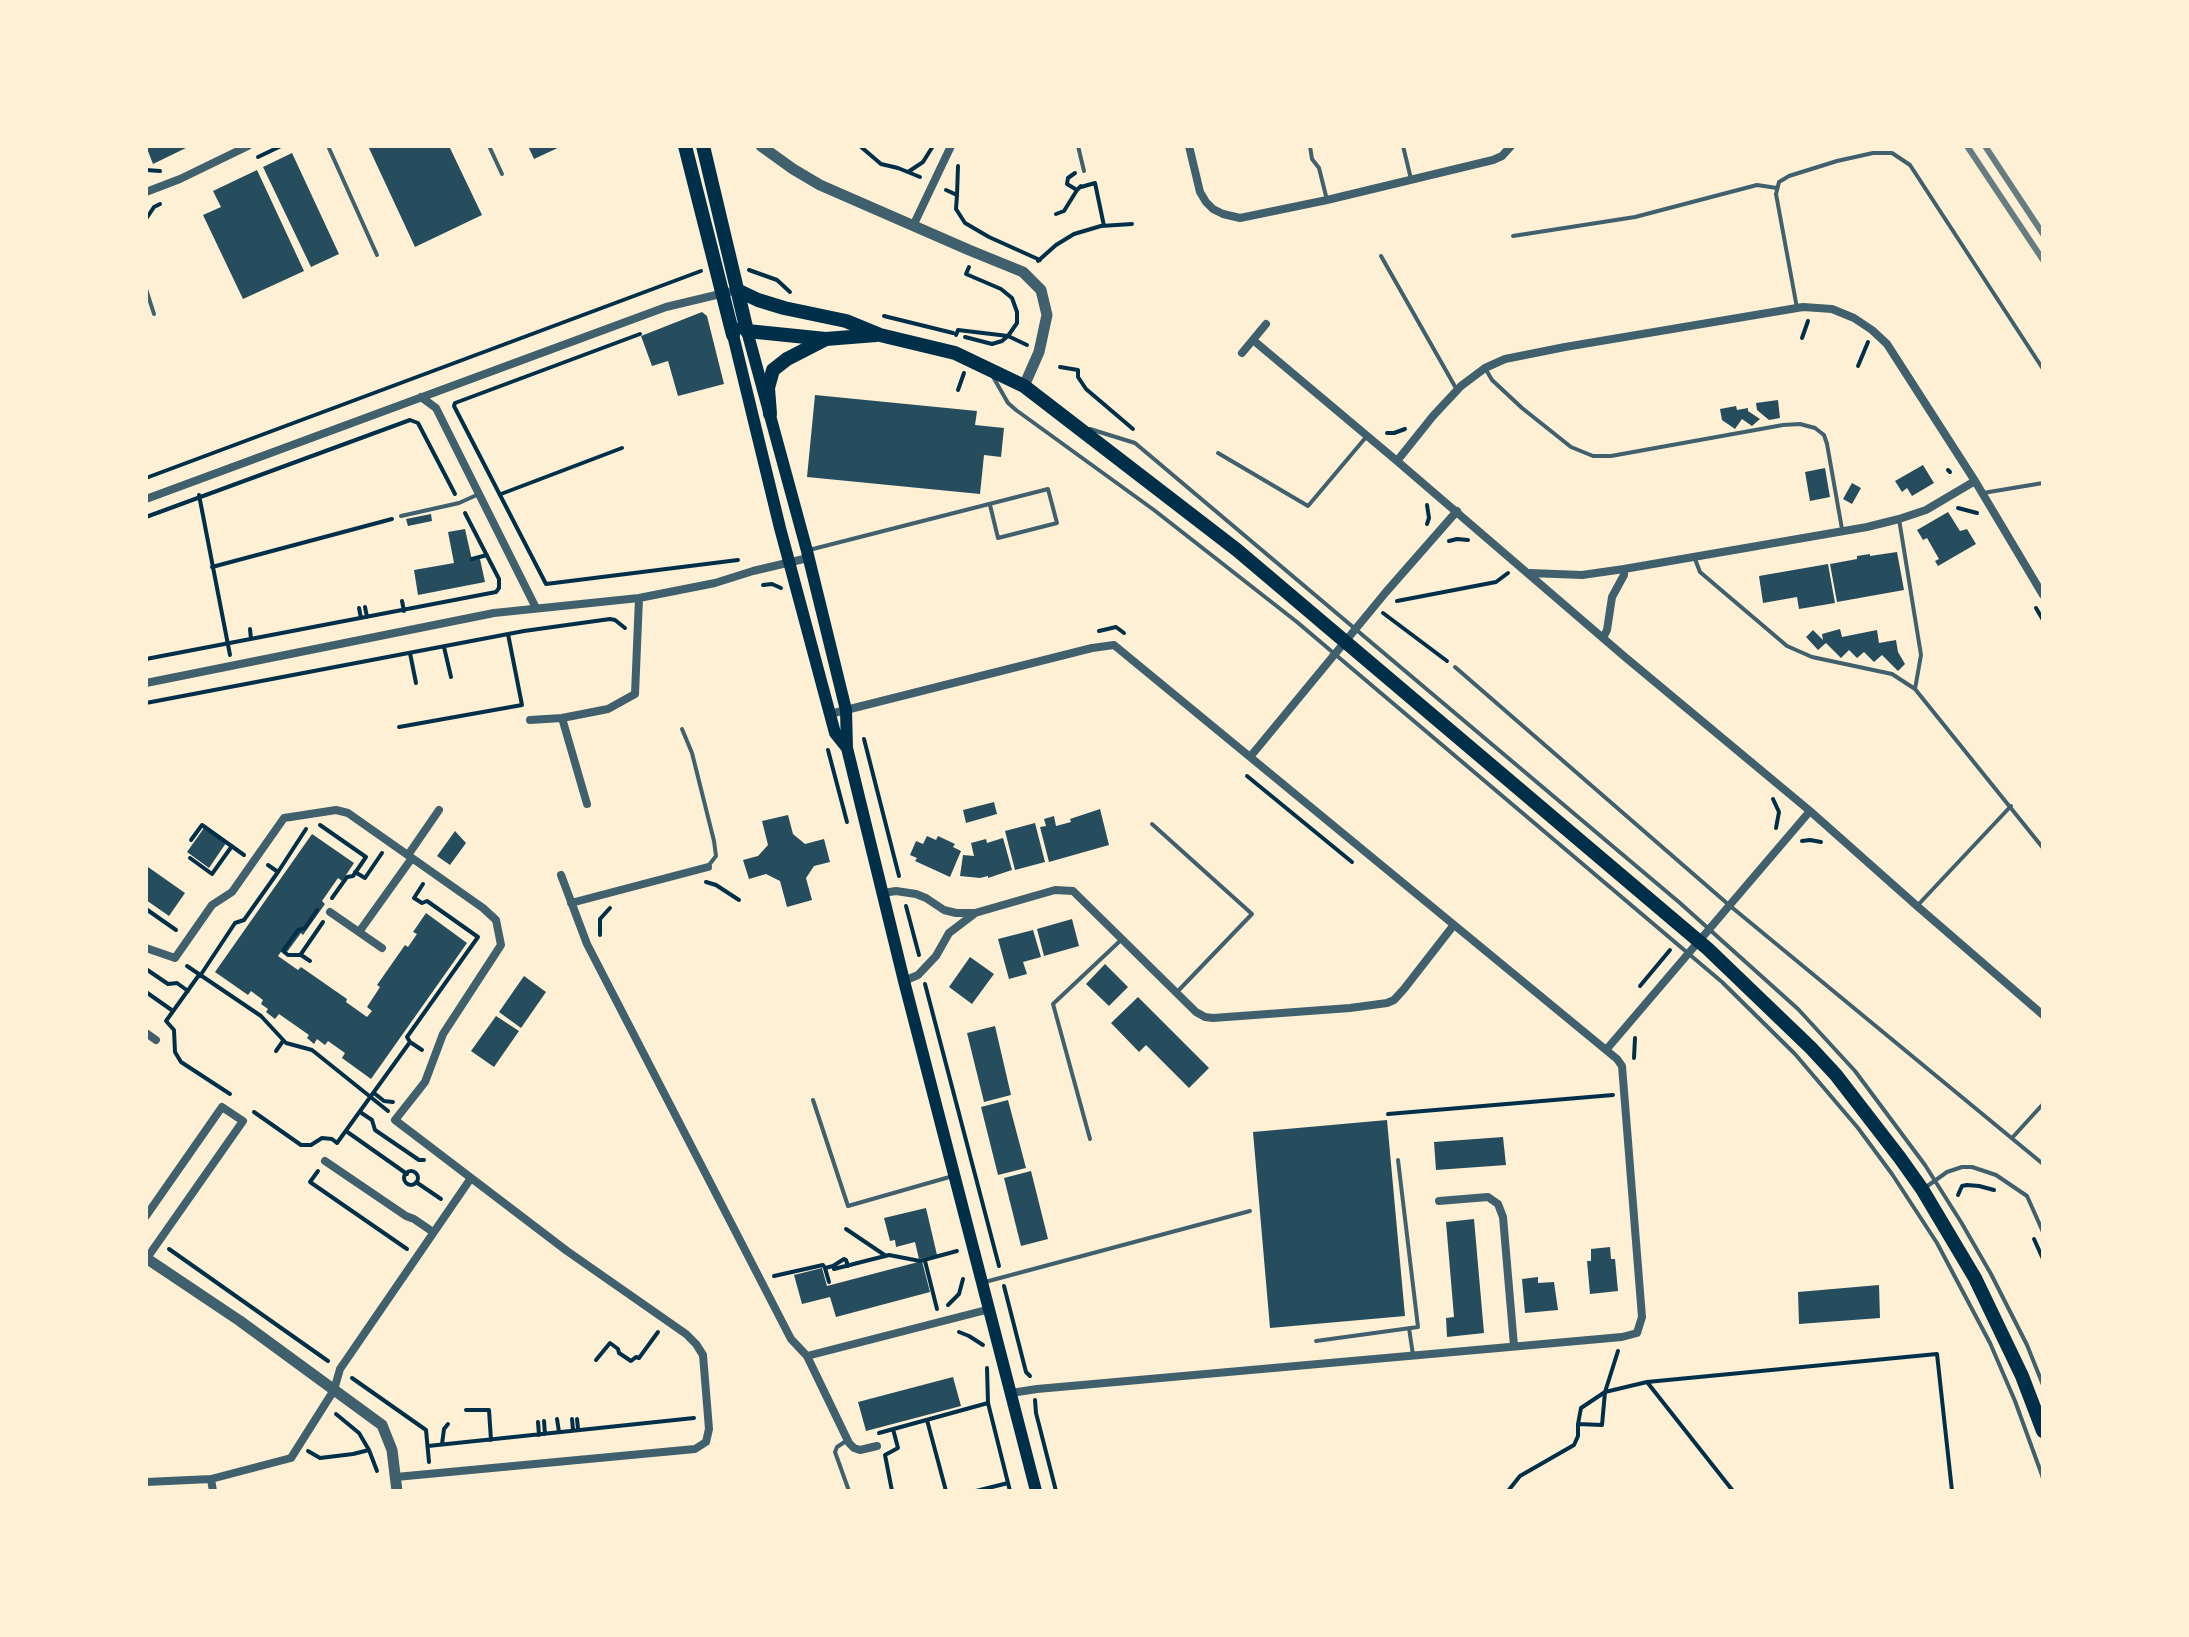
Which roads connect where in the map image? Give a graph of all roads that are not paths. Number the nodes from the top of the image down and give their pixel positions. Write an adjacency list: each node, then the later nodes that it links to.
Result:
1 (248, 146): 17 (street)
2 (328, 146): 21 (lane)
3 (489, 146): 14 (lane)
4 (685, 146): 24 (main road)
5 (703, 146): 24 (main road)
6 (761, 146): 19 (street)
7 (951, 146): 19 (street)
8 (1078, 146): 13 (lane)
9 (1189, 146): 18 (street)
10 (1310, 146): 18 (lane)
11 (1403, 146): 15 (lane)
12 (1511, 146): 15 (street)
13 (1084, 171)
14 (502, 174)
15 (1411, 179): 18 (street)
16 (1777, 188): 20 (lane); 25 (lane); 35 (lane)
17 (146, 192)
18 (1327, 200)
19 (913, 226): 36 (street)
20 (1513, 236)
21 (377, 255)
22 (1381, 256): 37 (lane)
23 (146, 289): 26 (lane)
24 (724, 293): 28 (main road); 28 (main road); 29 (main road); 38 (street)
25 (1797, 308): 33 (street); 44 (street)
26 (154, 314)
27 (1266, 324): 31 (street)
28 (740, 333): 30 (main road); 39 (main road); 56 (main road)
29 (880, 335): 30 (main road); 34 (main road)
30 (826, 339): 39 (main road)
31 (1253, 340): 32 (street); 41 (street)
32 (1242, 353)
33 (1485, 368): 37 (street); 53 (lane)
34 (988, 369): 36 (main road); 129 (lane)
35 (2043, 369)
36 (1024, 386): 40 (main road)
37 (1457, 390): 43 (street)
38 (421, 397): 47 (street); 48 (street)
39 (770, 414): 54 (main road)
40 (1072, 423): 108 (main road); 108 (lane)
41 (1367, 436): 42 (lane); 43 (street)
42 (1218, 453)
43 (1397, 461): 50 (street)
44 (1975, 481): 46 (street); 52 (street)
45 (2043, 483): 46 (lane)
46 (1983, 493): 59 (street)
47 (480, 494): 51 (lane); 61 (street)
48 (146, 499)
49 (990, 505): 49 (lane); 54 (lane)
50 (1457, 511): 58 (street); 72 (street)
51 (401, 516)
52 (1899, 519): 53 (street); 65 (lane)
53 (1842, 532): 55 (street)
54 (807, 555): 56 (street); 66 (main road)
55 (1695, 556): 57 (street); 65 (lane)
56 (789, 563): 60 (street); 67 (main road)
57 (1624, 569): 58 (street); 62 (street)
58 (1529, 573): 62 (street)
59 (2043, 595)
60 (639, 598): 61 (street); 68 (street)
61 (536, 608): 64 (street)
62 (1603, 638): 76 (street)
63 (1455, 667): 84 (lane)
64 (146, 683)
65 (1915, 689): 74 (lane)
66 (846, 710): 67 (street); 71 (main road); 72 (street)
67 (830, 714): 71 (main road)
68 (562, 718): 69 (street); 73 (street)
69 (530, 720)
70 (682, 729): 80 (lane)
71 (847, 748): 82 (main road)
72 (1250, 757): 88 (street)
73 (587, 804)
74 (2011, 806): 78 (lane); 85 (lane)
75 (439, 810): 79 (street)
76 (1810, 811): 84 (street); 85 (street)
77 (1152, 824): 94 (lane)
78 (2043, 848)
79 (410, 856): 89 (street); 91 (street); 107 (street)
80 (708, 867): 83 (street)
81 (561, 875): 83 (street)
82 (883, 893): 87 (street); 93 (main road)
83 (571, 903): 121 (street)
84 (1729, 905): 98 (street); 101 (lane)
85 (1917, 906): 95 (street)
86 (330, 912): 89 (street)
87 (975, 913): 90 (street); 93 (street)
88 (1453, 926): 94 (street); 98 (street)
89 (359, 932): 92 (street)
90 (1123, 938): 94 (street); 102 (lane)
91 (146, 948)
92 (382, 948)
93 (904, 981): 106 (main road)
94 (1176, 992)
95 (2043, 1015)
96 (146, 1033): 97 (street)
97 (156, 1040)
98 (1606, 1050): 119 (street)
99 (813, 1100): 106 (lane)
100 (2043, 1104): 101 (lane)
101 (2012, 1138): 105 (lane)
102 (1090, 1139)
103 (1398, 1160): 117 (lane)
104 (325, 1161): 112 (street)
105 (2043, 1164)
106 (956, 1176): 115 (main road)
107 (471, 1178): 112 (street); 128 (street)
108 (1928, 1185): 113 (lane); 122 (lane); 125 (main road)
109 (1439, 1201): 119 (street)
110 (1250, 1211): 115 (lane)
111 (146, 1216): 114 (street)
112 (433, 1232): 123 (street)
113 (2043, 1232)
114 (146, 1258): 123 (street)
115 (983, 1283): 116 (main road)
116 (990, 1309): 121 (street); 124 (main road)
117 (1409, 1328): 118 (lane); 120 (lane)
118 (1316, 1341)
119 (1514, 1346): 120 (street)
120 (1413, 1355): 124 (street)
121 (807, 1356): 126 (street)
122 (2043, 1385)
123 (334, 1390): 128 (street); 130 (street)
124 (1011, 1393): 135 (main road)
125 (2043, 1431)
126 (847, 1440): 127 (street); 134 (lane)
127 (877, 1446)
128 (396, 1477): 133 (street)
129 (2043, 1478)
130 (211, 1479): 131 (street); 132 (street)
131 (146, 1482)
132 (213, 1491)
133 (397, 1491)
134 (849, 1491)
135 (1036, 1491)

